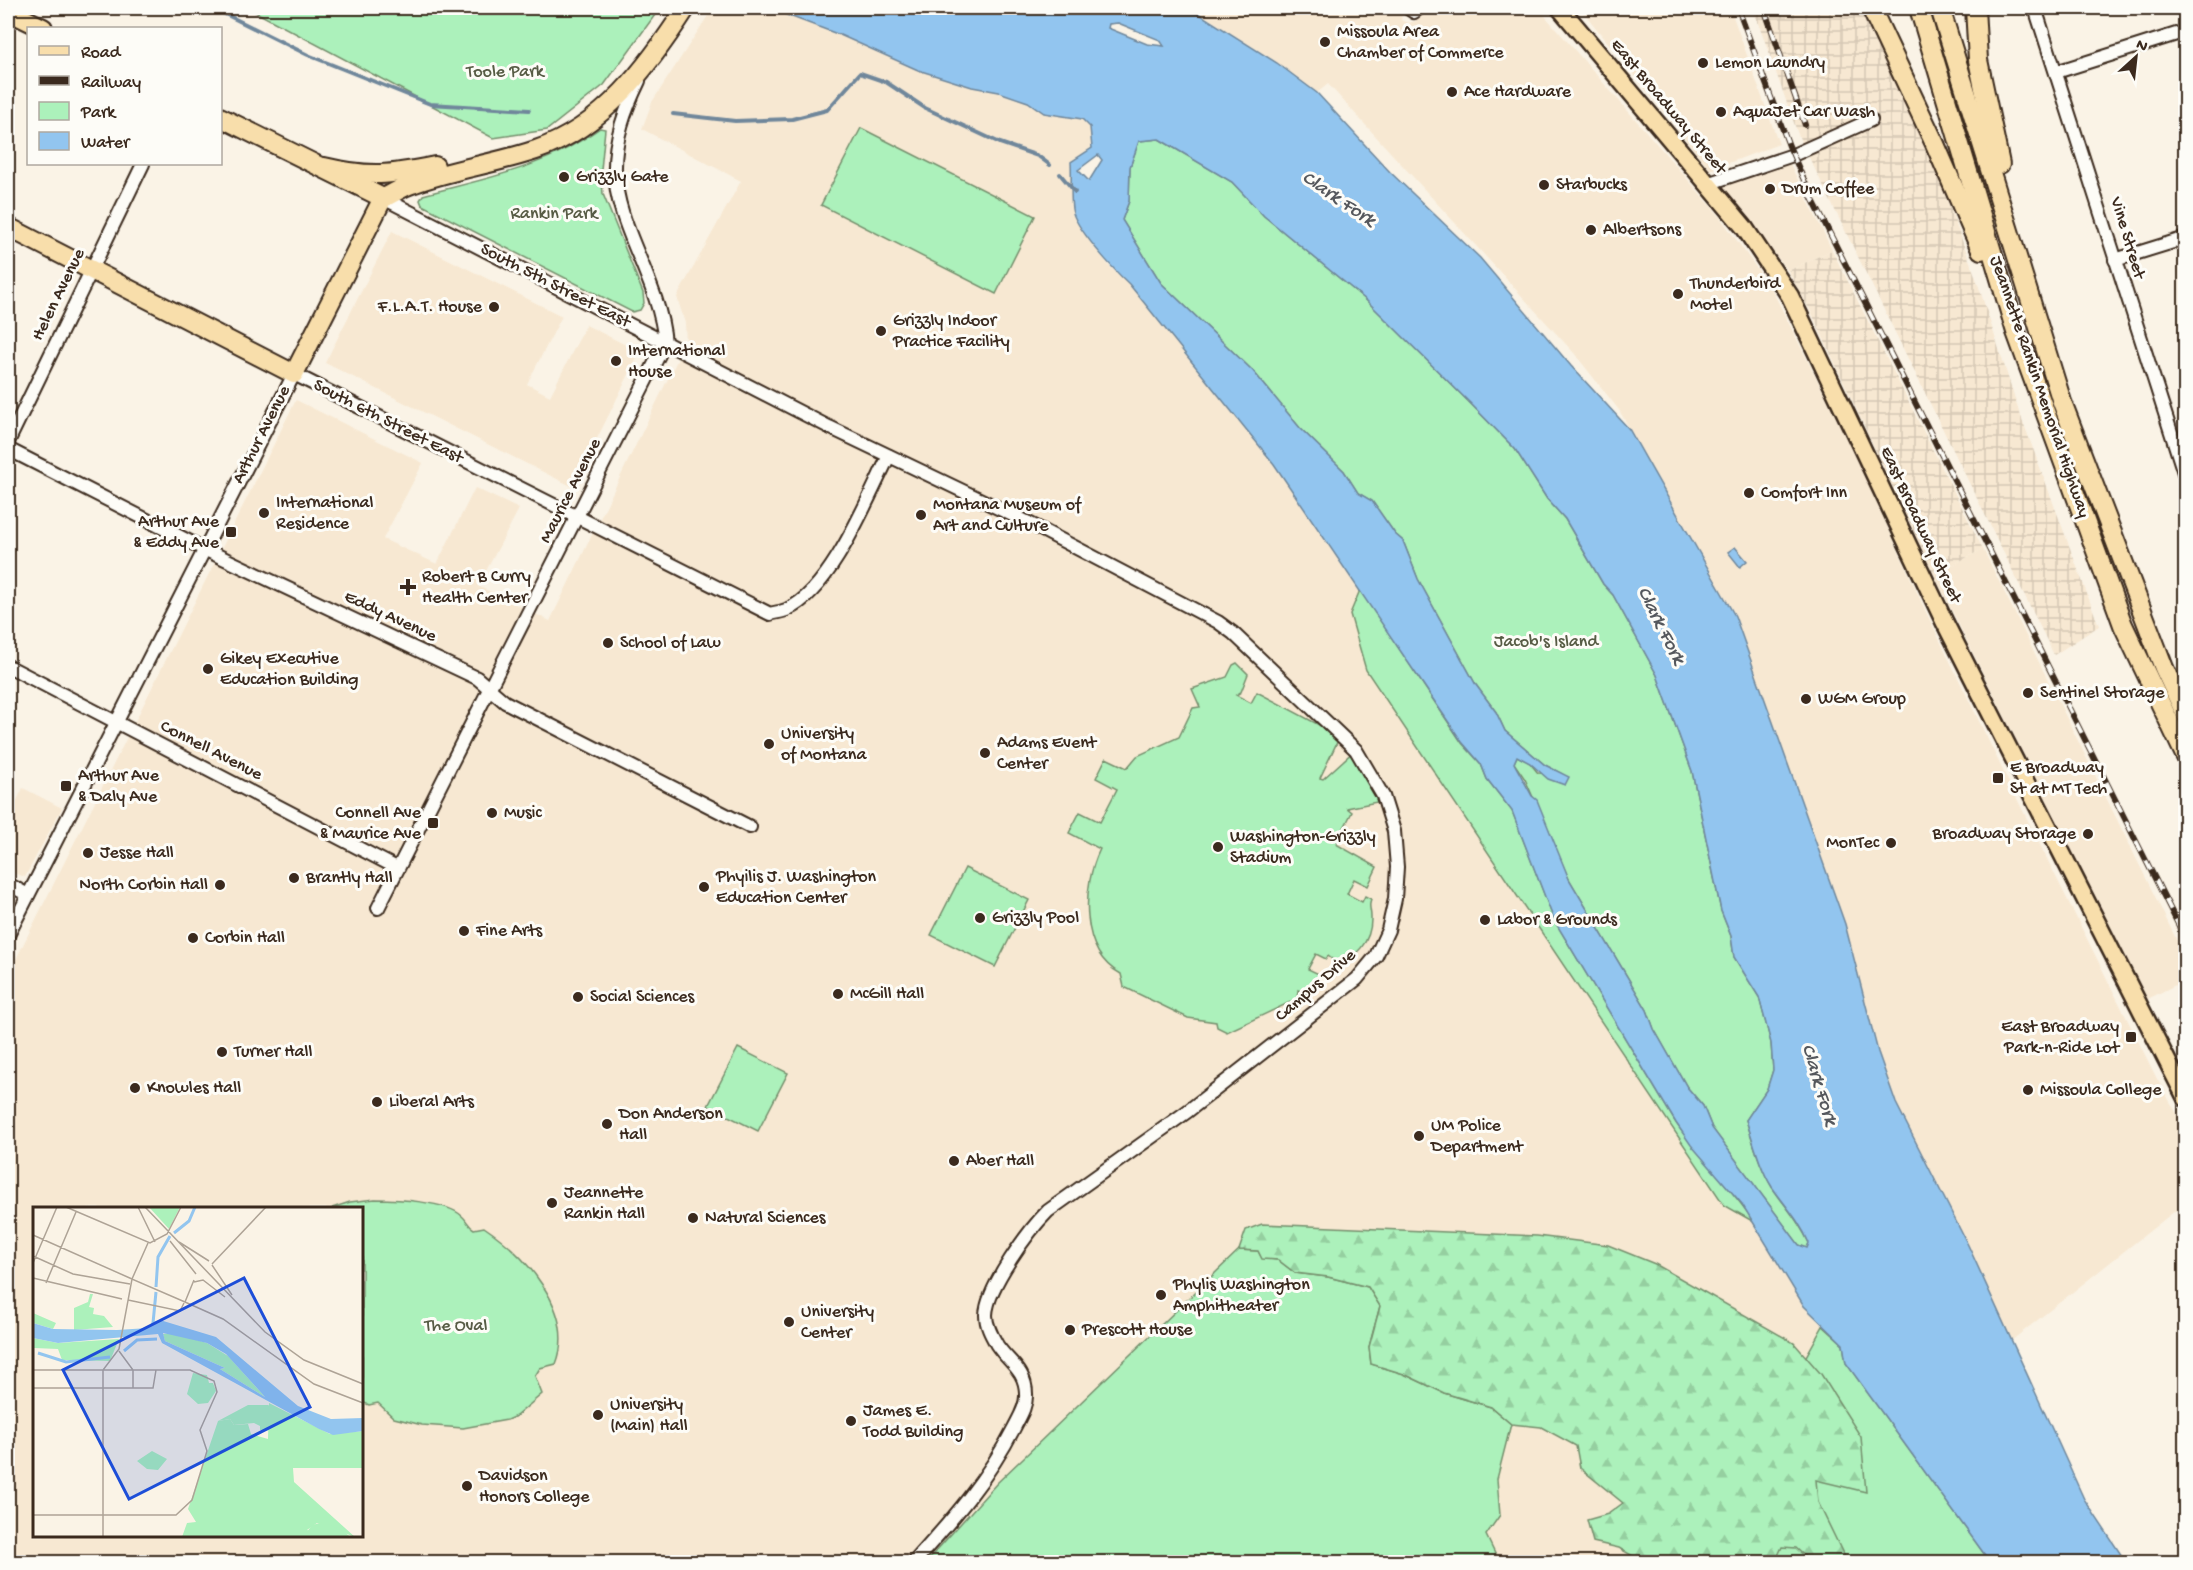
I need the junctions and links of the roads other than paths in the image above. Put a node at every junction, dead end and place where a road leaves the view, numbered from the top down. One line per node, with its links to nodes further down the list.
1 (686, 8): 11 (highway)
2 (1560, 8): 18 (main road, East Broadway Street)
3 (1871, 8): 25 (highway)
4 (1919, 8): 25 (highway, Jeannette Rankin Memorial Highway)
5 (1940, 8): 23 (highway, Jeannette Rankin Memorial Highway)
6 (1975, 8): 23 (highway)
7 (2035, 8): 12 (street, Vine Street)
8 (8, 10): 9 (highway)
9 (42, 27)
10 (2186, 31): 12 (street)
11 (643, 71): 15 (highway); 26 (street)
12 (2056, 72): 22 (street, Vine Street)
13 (222, 118): 17 (highway, South 5th Street East)
14 (1871, 120): 18 (street)
15 (538, 149): 17 (highway); 19 (highway)
16 (142, 165): 24 (street, Helen Avenue)
17 (324, 167): 19 (highway, South 5th Street East)
18 (1707, 184): 46 (main road, East Broadway Street)
19 (383, 198): 26 (street, South 5th Street East); 27 (highway, Arthur Avenue)
20 (8, 227): 24 (highway, South 6th Street East)
21 (2186, 238): 22 (street)
22 (2115, 260): 30 (street, Vine Street)
23 (2022, 269): 37 (highway, Jeannette Rankin Memorial Highway)
24 (91, 270): 27 (highway, South 6th Street East); 28 (street, Helen Avenue)
25 (2016, 332): 39 (highway, Jeannette Rankin Memorial Highway)
26 (665, 343): 31 (street, South 5th Street East); 33 (street, Maurice Avenue)
27 (294, 374): 33 (street, South 6th Street East); 34 (street, Arthur Avenue)
28 (8, 442)
29 (8, 449): 34 (street, Eddy Avenue)
30 (2181, 450): 32 (street, Vine Street)
31 (889, 456): 33 (street, South 6th Street East); 47 (street, Campus Drive)
32 (2186, 479)
33 (578, 518): 36 (street, Maurice Avenue)
34 (204, 549): 36 (street, Eddy Avenue); 38 (street, Arthur Avenue)
35 (8, 666): 38 (street, Connell Avenue)
36 (491, 689): 40 (street, Eddy Avenue); 41 (street, Maurice Avenue)
37 (2186, 715)
38 (116, 722): 41 (street, Connell Avenue); 43 (street, Arthur Avenue)
39 (2186, 757)
40 (750, 827)
41 (397, 868): 44 (street, Maurice Avenue)
42 (8, 884): 43 (street)
43 (28, 895): 45 (street, Arthur Avenue)
44 (378, 908)
45 (8, 935)
46 (2186, 1098)
47 (914, 1563)

